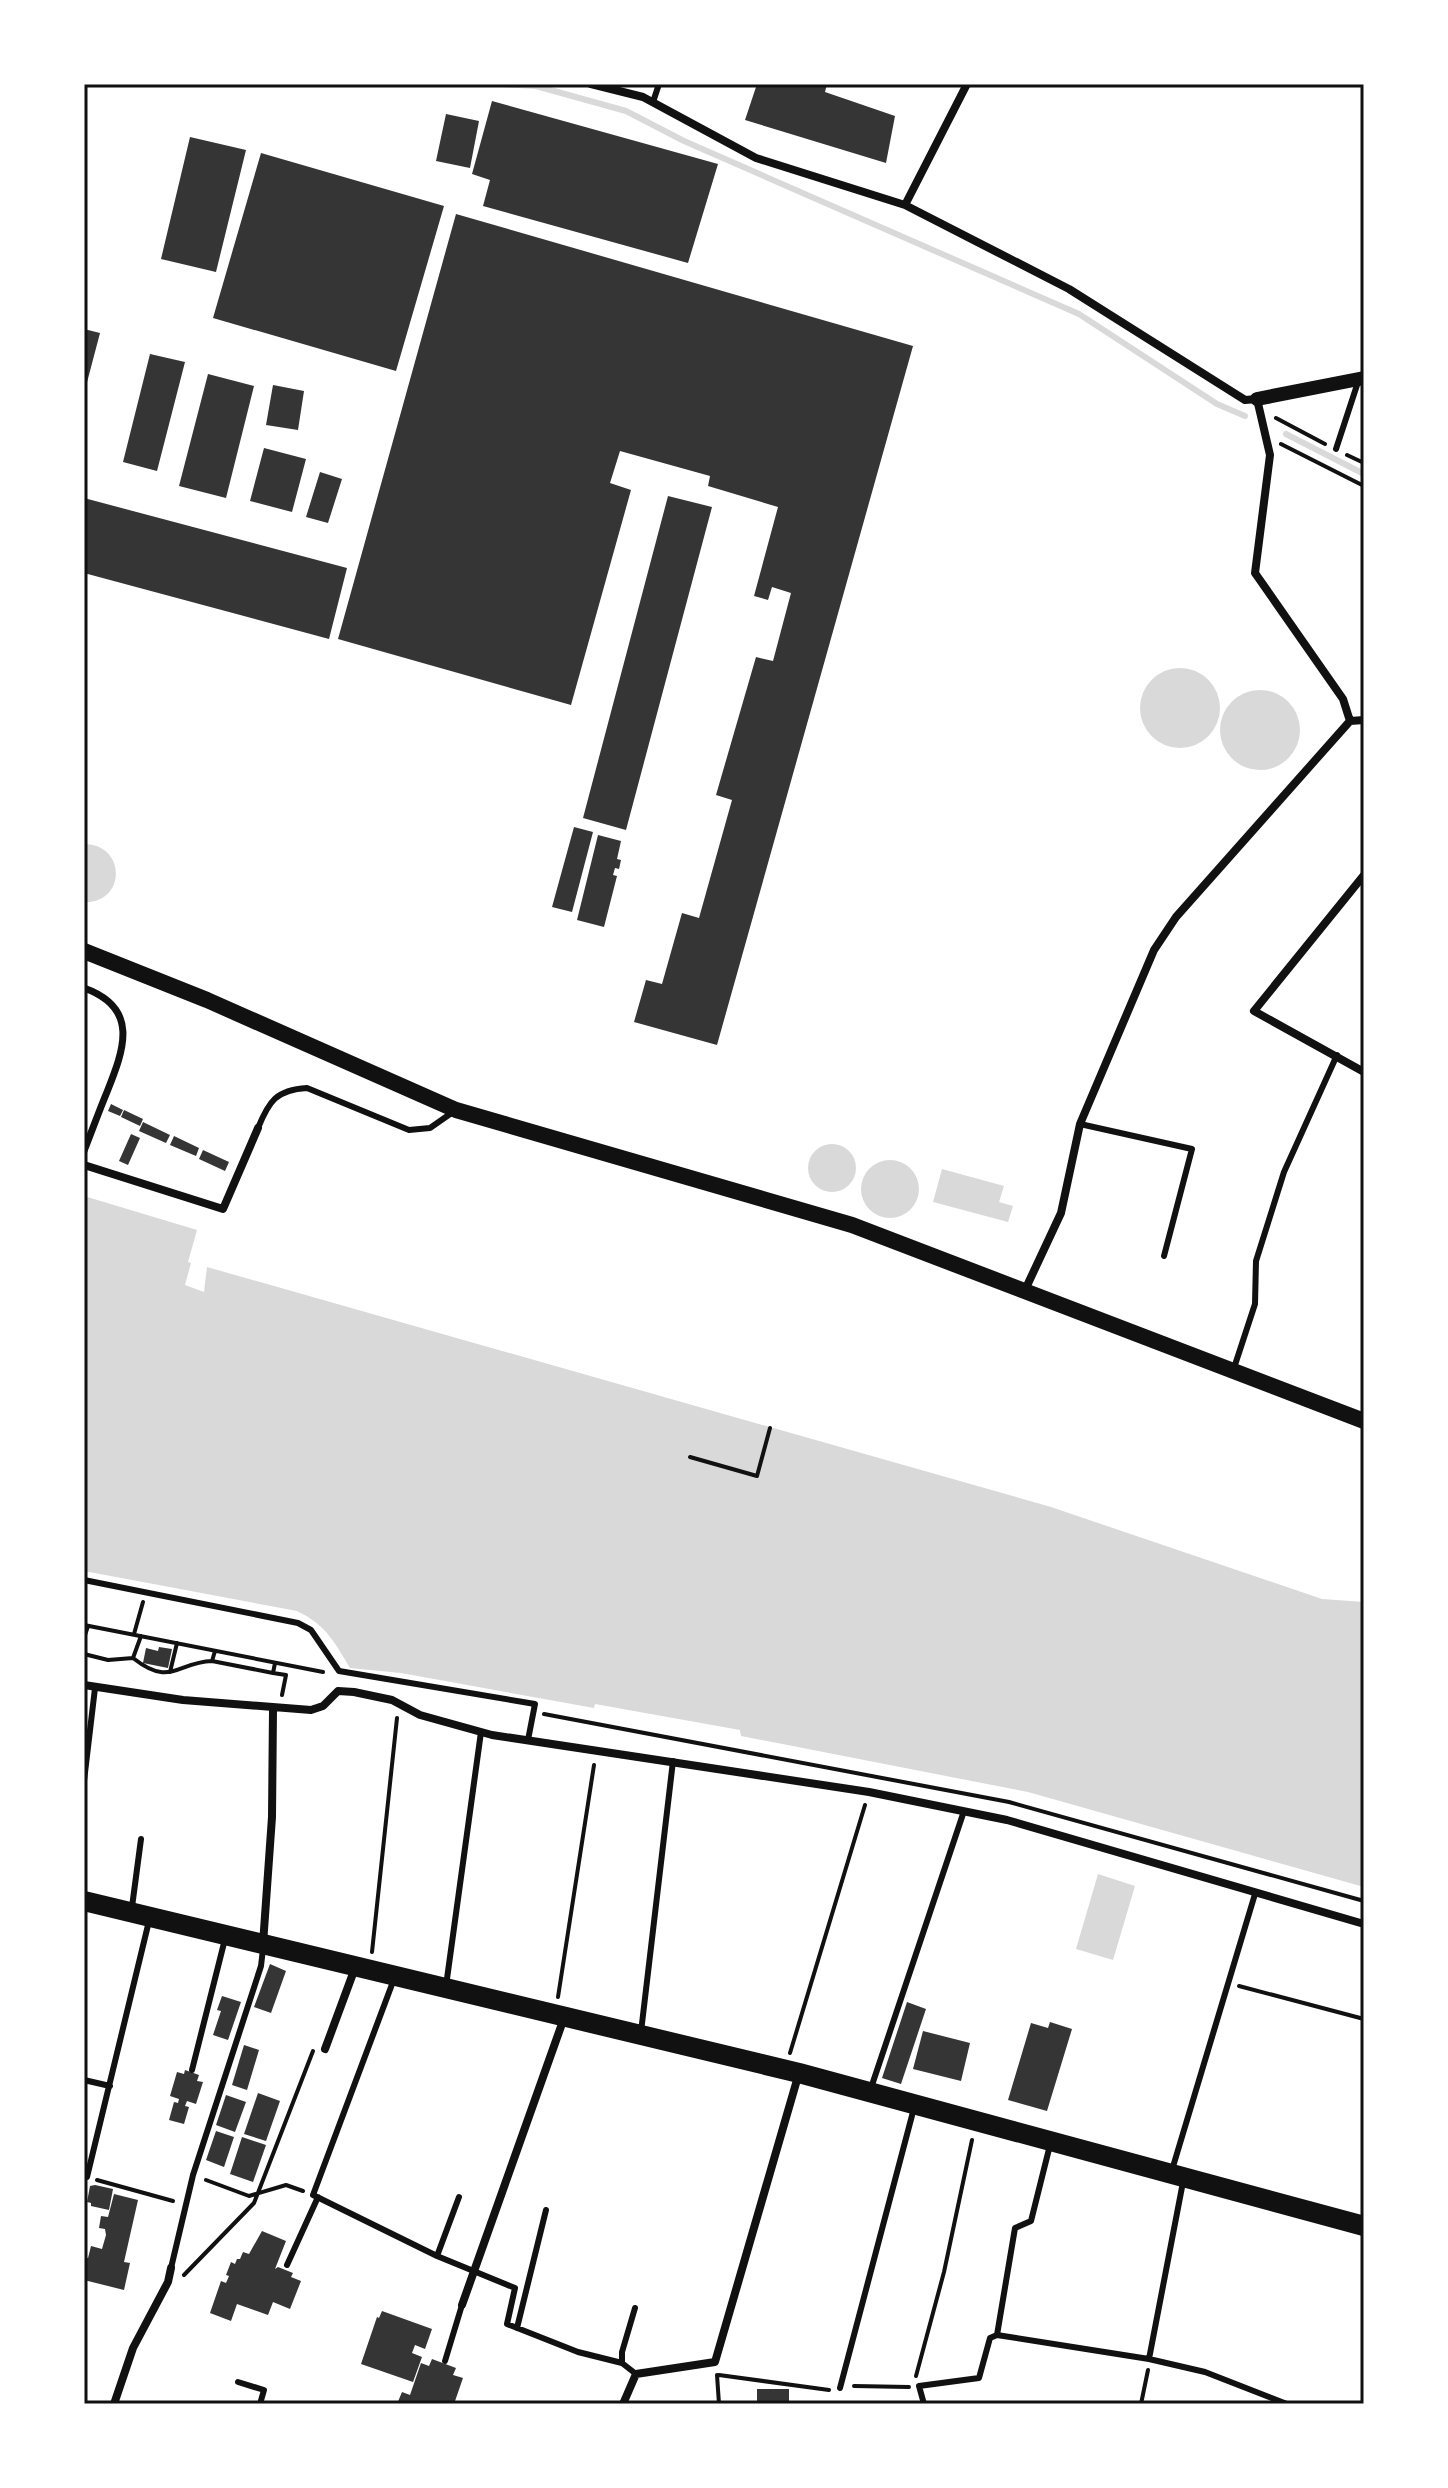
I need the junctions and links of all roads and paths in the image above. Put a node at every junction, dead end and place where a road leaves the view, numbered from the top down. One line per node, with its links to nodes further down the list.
1 (591, 84): 4 (street)
2 (659, 84): 4 (lane)
3 (967, 84): 5 (street)
4 (653, 102): 5 (street)
5 (905, 205): 7 (street)
6 (1361, 379): 7 (street); 9 (lane)
7 (1258, 404): 8 (path); 13 (street)
8 (1277, 419): 9 (path); 11 (path)
9 (1336, 449): 10 (path)
10 (1364, 463)
11 (1364, 486)
12 (1364, 720): 13 (street)
13 (1350, 721): 20 (street)
14 (1364, 875): 17 (street)
15 (84, 951): 19 (main road)
16 (84, 988): 22 (street)
17 (1337, 1055): 18 (street); 26 (lane)
18 (1364, 1072)
19 (456, 1110): 21 (lane); 25 (main road)
20 (1080, 1124): 24 (lane); 25 (street)
21 (258, 1128): 23 (street)
22 (84, 1151)
23 (84, 1165)
24 (1164, 1256)
25 (1025, 1291): 26 (main road)
26 (1233, 1371): 27 (main road)
27 (1364, 1421)
28 (770, 1428): 29 (path)
29 (690, 1457)
30 (84, 1580): 31 (lane)
31 (145, 1592): 33 (path); 48 (lane)
32 (86, 1625): 33 (path); 35 (path)
33 (134, 1634): 34 (path)
34 (141, 1636): 36 (path); 39 (path)
35 (84, 1638)
36 (177, 1643): 37 (path); 41 (path)
37 (215, 1651): 40 (path); 42 (path)
38 (84, 1654): 39 (path)
39 (133, 1658): 41 (path)
40 (212, 1661): 41 (path); 42 (path)
41 (170, 1672)
42 (273, 1673): 46 (path)
43 (84, 1685): 44 (street)
44 (95, 1688): 46 (street); 51 (lane)
45 (401, 1705): 46 (street); 47 (street); 61 (path)
46 (276, 1709): 60 (street)
47 (481, 1732): 48 (street); 64 (lane)
48 (528, 1740): 49 (street)
49 (596, 1751): 50 (street); 65 (path)
50 (673, 1761): 52 (street); 67 (lane)
51 (84, 1781)
52 (869, 1792): 53 (street); 71 (path)
53 (964, 1811): 55 (street); 74 (lane)
54 (141, 1839): 57 (lane)
55 (1255, 1894): 58 (street); 63 (lane)
56 (84, 1901): 57 (main road)
57 (141, 1915): 59 (main road); 73 (lane)
58 (1364, 1924)
59 (226, 1936): 60 (main road); 70 (lane)
60 (263, 1945): 61 (main road); 78 (lane)
61 (362, 1969): 62 (main road); 68 (street)
62 (395, 1976): 64 (main road); 82 (lane)
63 (1230, 1983): 66 (path); 79 (lane)
64 (445, 1988): 65 (main road)
65 (560, 2016): 67 (main road); 90 (street)
66 (1364, 2019)
67 (641, 2035): 71 (main road)
68 (325, 2049)
69 (313, 2050): 81 (path)
70 (192, 2070)
71 (792, 2071): 74 (main road); 98 (street)
72 (84, 2080): 73 (lane)
73 (110, 2086): 80 (lane)
74 (869, 2092): 75 (main road)
75 (915, 2105): 76 (main road); 104 (lane)
76 (976, 2122): 77 (main road); 103 (path)
77 (1051, 2140): 79 (main road); 95 (lane)
78 (193, 2175): 81 (path); 84 (lane)
79 (1177, 2175): 86 (main road); 96 (lane)
80 (85, 2177): 84 (path)
81 (257, 2193): 82 (path); 91 (path)
82 (315, 2196): 87 (lane); 88 (lane)
83 (459, 2197): 87 (lane)
84 (185, 2204): 89 (lane)
85 (546, 2210): 94 (lane)
86 (1364, 2226)
87 (437, 2256): 90 (lane)
88 (287, 2265)
89 (171, 2268): 105 (street)
90 (474, 2272): 92 (street); 94 (lane)
91 (185, 2275)
92 (462, 2305): 97 (lane)
93 (635, 2308): 99 (lane)
94 (517, 2328): 99 (lane)
95 (997, 2335): 96 (lane); 103 (lane)
96 (1149, 2359): 110 (path); 111 (lane)
97 (445, 2361)
98 (715, 2362): 100 (street); 101 (path)
99 (622, 2363): 100 (lane)
100 (636, 2374): 107 (street)
101 (717, 2375): 104 (path); 108 (path)
102 (238, 2382): 106 (lane)
103 (916, 2387): 104 (path); 109 (lane)
104 (840, 2388)
105 (114, 2404)
106 (260, 2404)
107 (623, 2404)
108 (719, 2404)
109 (924, 2404)
110 (1141, 2404)
111 (1287, 2404)

